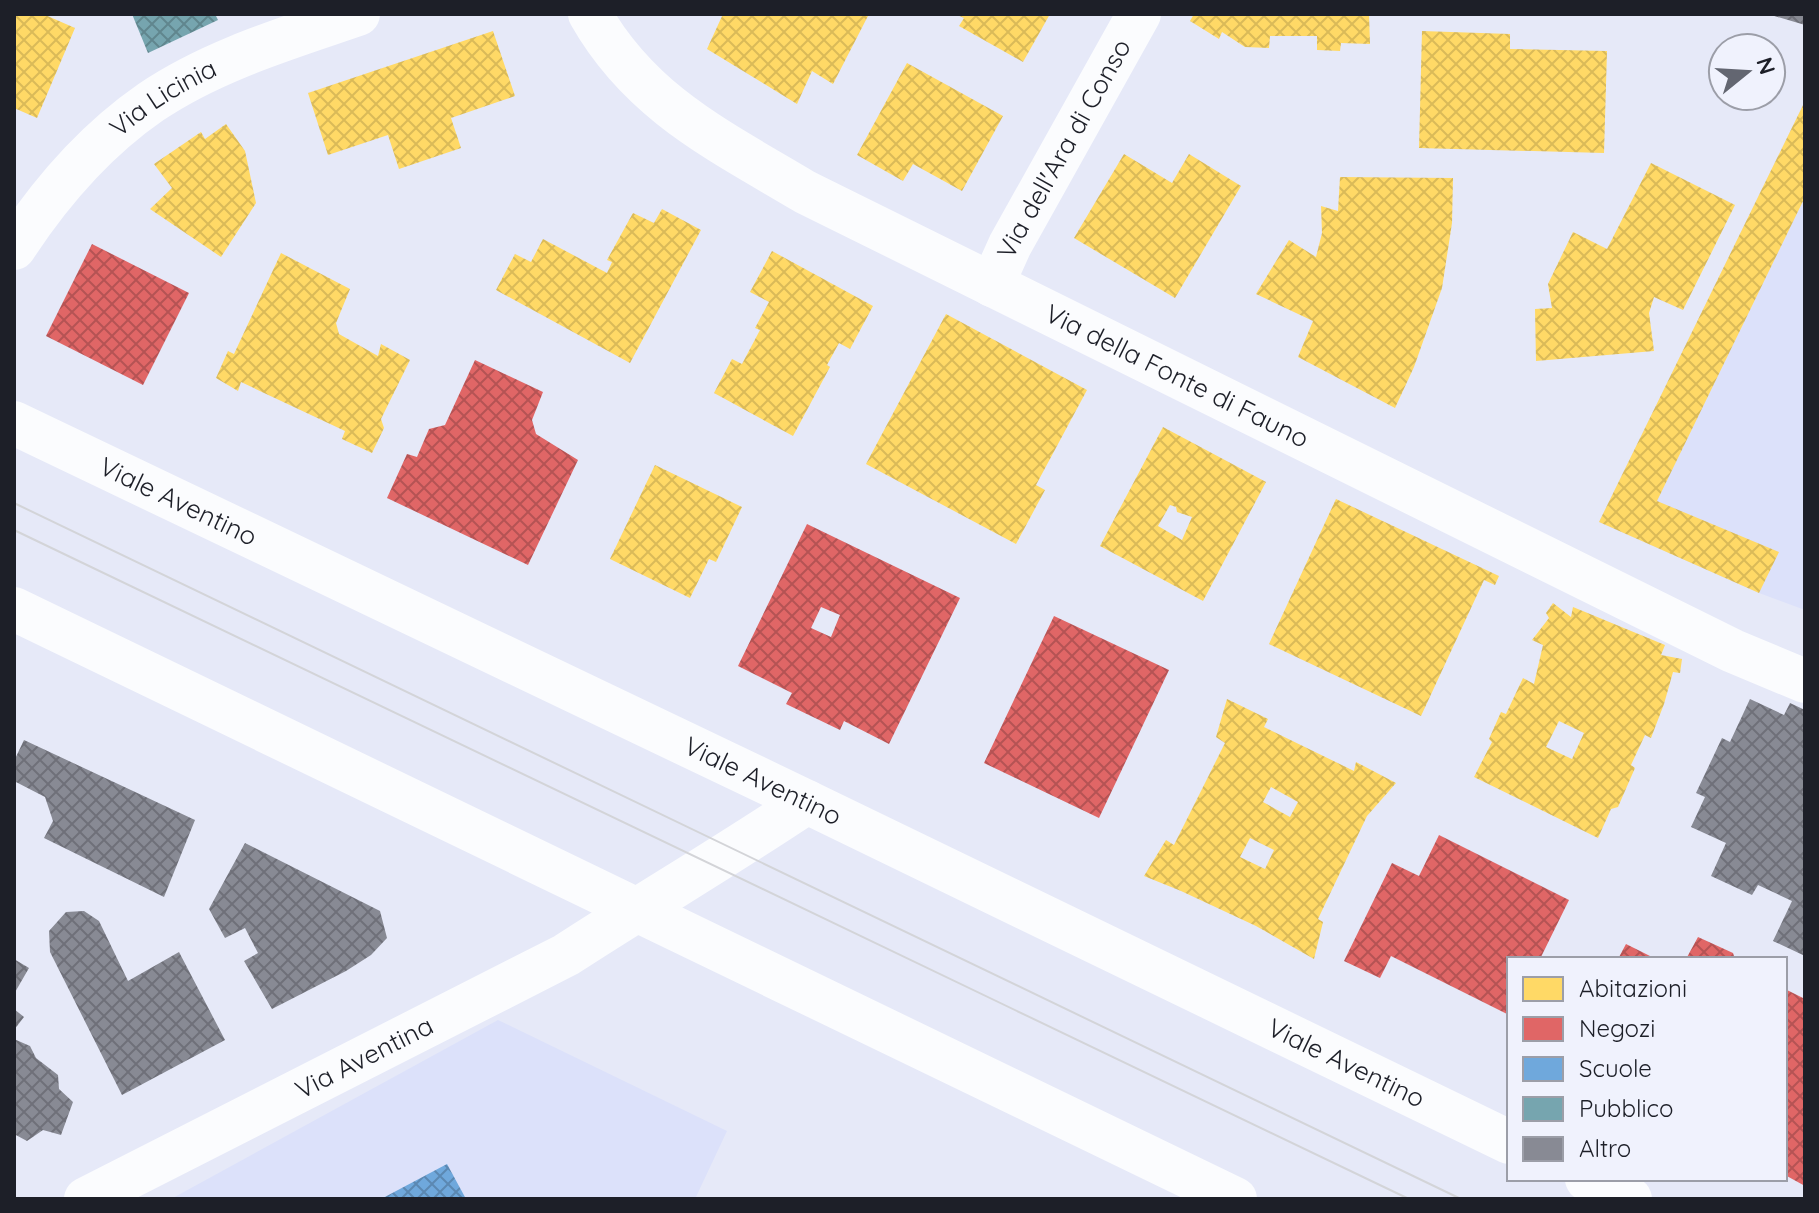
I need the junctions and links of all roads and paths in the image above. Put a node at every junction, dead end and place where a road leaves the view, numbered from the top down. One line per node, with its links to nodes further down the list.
1 (358, 14): 4 (main road, Via Licinia)
2 (590, 14): 5 (main road, Via della Fonte di Fauno)
3 (1139, 14): 5 (main road, Via dell'Ara di Conso)
4 (14, 248)
5 (992, 285): 8 (main road, Via della Fonte di Fauno)
6 (14, 423): 9 (main road, Viale Aventino)
7 (14, 609): 10 (main road)
8 (1805, 681)
9 (807, 802): 10 (main road, Via Aventina); 11 (main road, Viale Aventino)
10 (637, 909): 13 (main road, Via Aventina); 14 (main road)
11 (1507, 1141)
12 (1591, 1181): 15 (main road)
13 (86, 1199)
14 (1235, 1199)
15 (1630, 1199)

